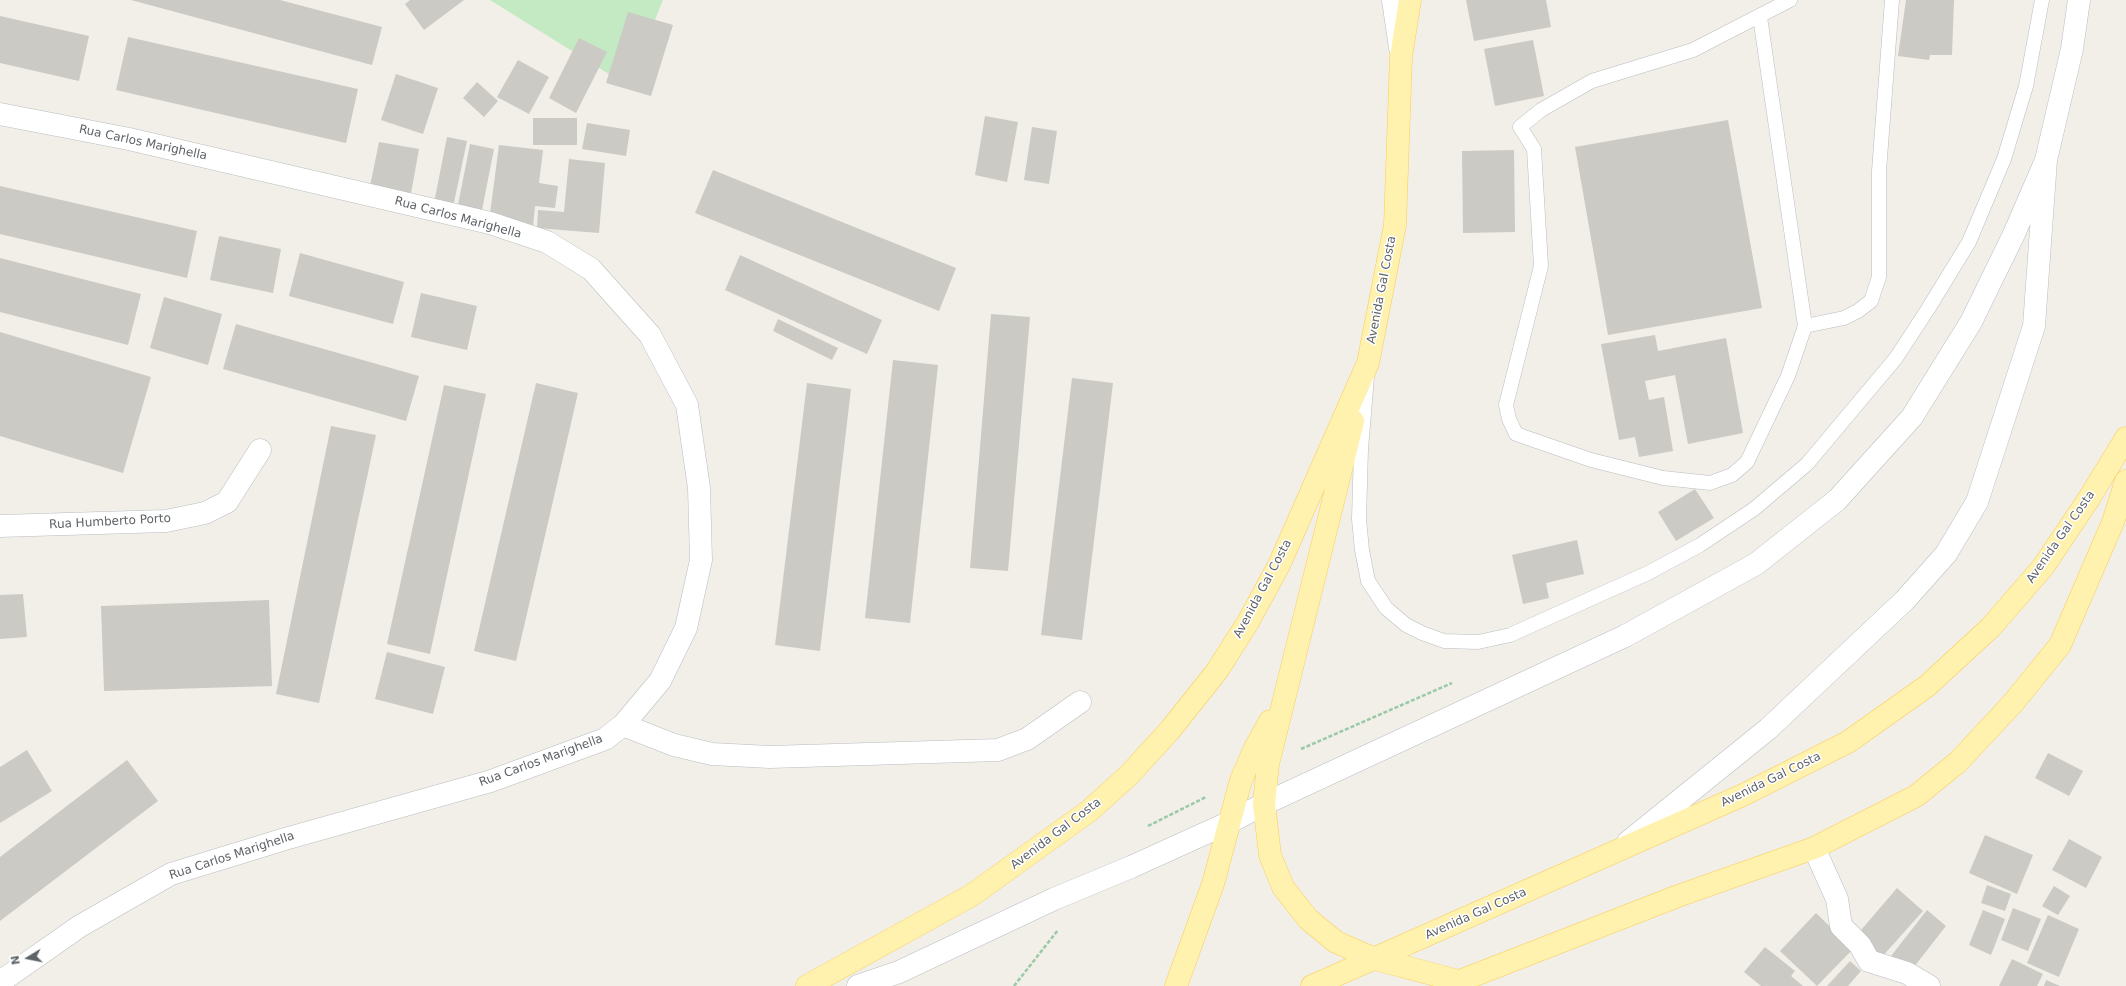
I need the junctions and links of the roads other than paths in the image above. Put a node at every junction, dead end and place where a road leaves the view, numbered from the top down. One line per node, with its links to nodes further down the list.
1 (1393, 0): 8 (street)
2 (1410, 0): 8 (main road, Avenida Gal Costa)
3 (1790, 0): 7 (lane)
4 (1892, 0): 11 (lane)
5 (2042, 0): 12 (lane)
6 (2079, 0): 10 (street)
7 (1760, 17): 11 (lane); 11 (lane)
8 (1402, 58): 12 (main road, Avenida Gal Costa)
9 (0, 114): 19 (street, Rua Carlos Marighella)
10 (2046, 160): 20 (street); 23 (street)
11 (1805, 326)
12 (1368, 363): 17 (main road); 27 (main road, Avenida Gal Costa)
13 (2126, 438): 23 (main road, Avenida Gal Costa)
14 (260, 450): 16 (street, Rua Humberto Porto)
15 (2126, 481): 22 (main road)
16 (0, 526)
17 (1285, 696): 20 (main road); 21 (main road)
18 (1080, 702): 19 (street)
19 (623, 725): 25 (street, Rua Carlos Marighella)
20 (1264, 804): 21 (street); 24 (main road)
21 (1228, 823): 28 (street); 29 (main road)
22 (1814, 848): 26 (main road); 31 (street)
23 (1620, 849): 24 (main road, Avenida Gal Costa)
24 (1375, 959): 26 (main road); 30 (main road, Avenida Gal Costa)
25 (0, 982)
26 (1452, 983)
27 (808, 986)
28 (858, 986)
29 (1176, 986)
30 (1312, 986)
31 (1930, 986)

